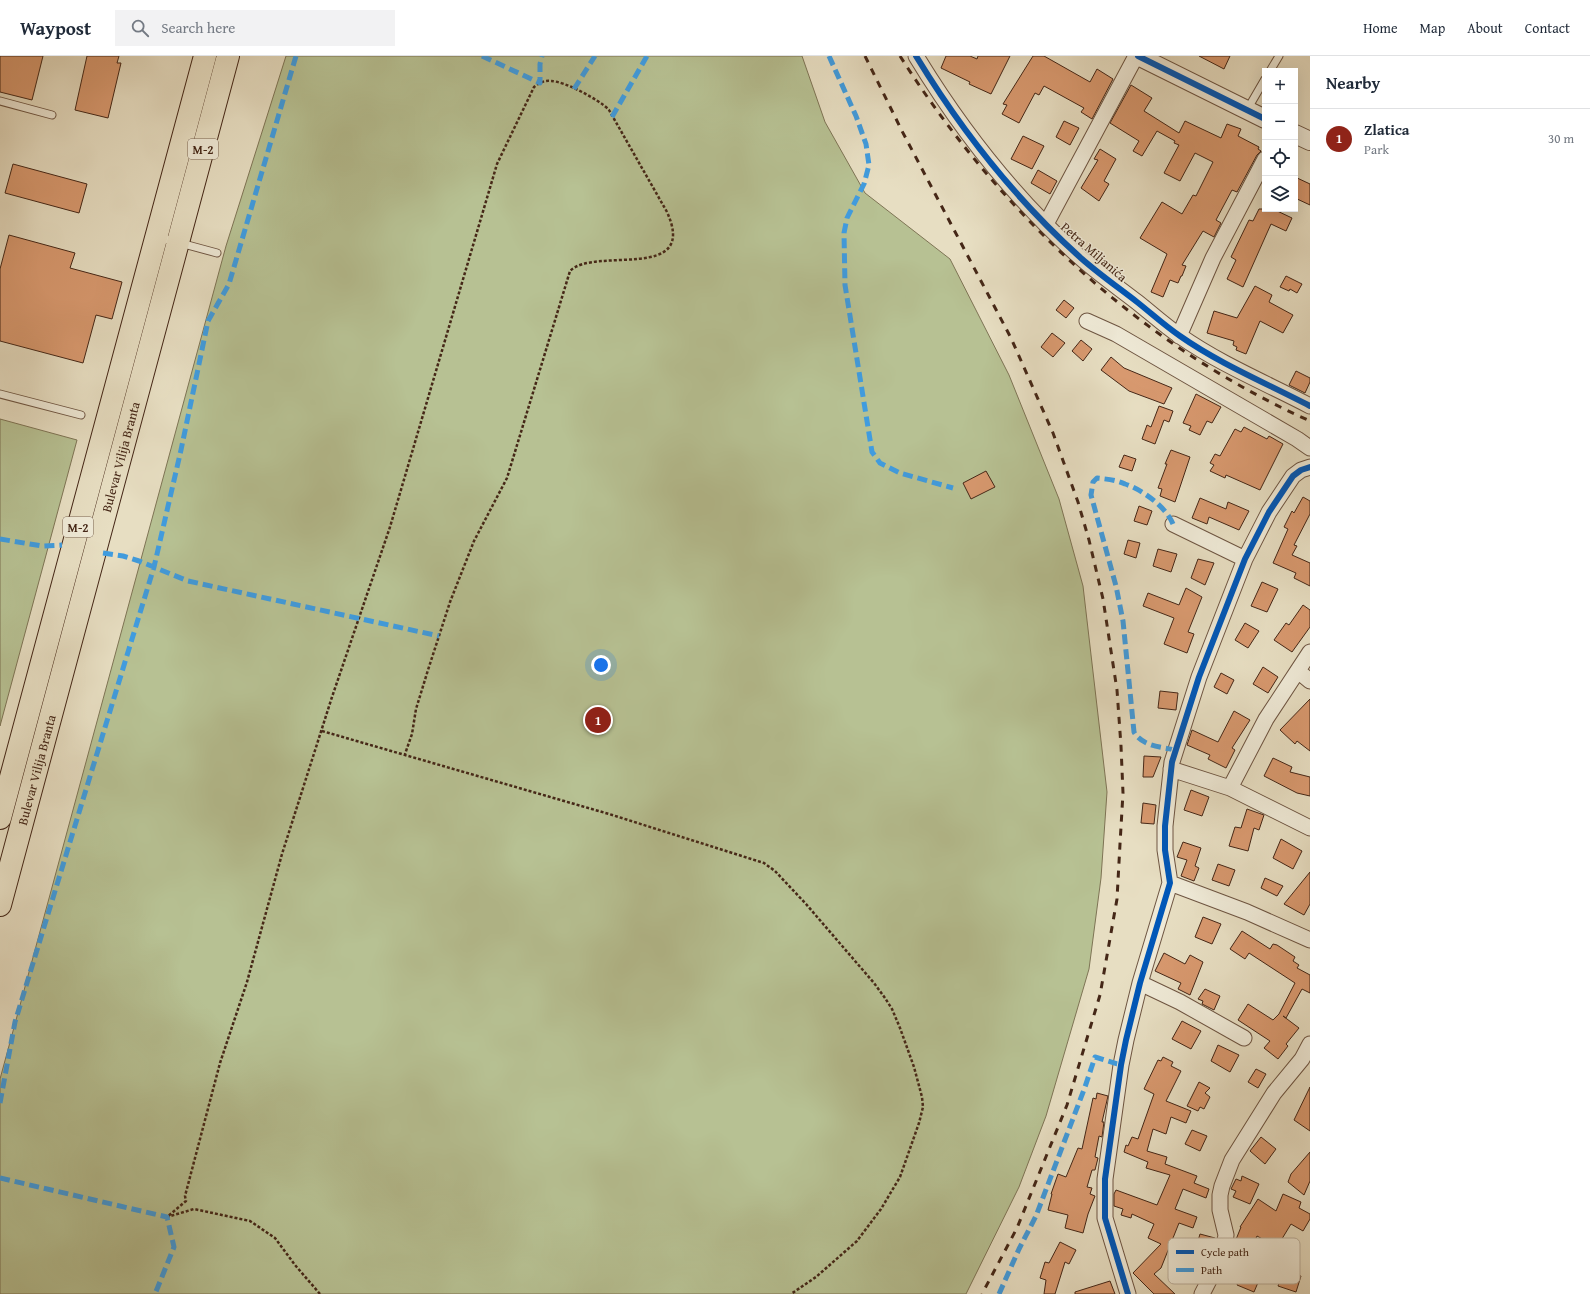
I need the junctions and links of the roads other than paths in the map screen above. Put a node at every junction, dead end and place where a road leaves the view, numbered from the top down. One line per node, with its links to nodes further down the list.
1 (205, 56): 16 (main road, Bulevar Vilija Branta / M-2)
2 (228, 56): 17 (main road, Bulevar Vilija Branta / M-2)
3 (916, 56): 15 (street, Petra Miljanića)
4 (1137, 56): 9 (street); 15 (street, Petra Miljanića)
5 (1279, 56): 6 (lane)
6 (1272, 68)
7 (1262, 84): 9 (lane)
8 (0, 101): 10 (lane)
9 (1246, 110): 11 (street)
10 (52, 115)
11 (1262, 118)
12 (1298, 135): 13 (street)
13 (1310, 141)
14 (1262, 165): 20 (street)
15 (1046, 224): 20 (street, Petra Miljanića)
16 (156, 236): 17 (lane); 33 (main road, Bulevar Vilija Branta / M-2)
17 (178, 242): 18 (lane); 36 (main road, Bulevar Vilija Branta / M-2)
18 (217, 253)
19 (1087, 321): 24 (street)
20 (1179, 336): 22 (street, Petra Miljanića)
21 (0, 394): 23 (lane)
22 (1310, 406)
23 (81, 415)
24 (1310, 449): 26 (street)
25 (1310, 467): 26 (street)
26 (1293, 476): 28 (street)
27 (1173, 524): 28 (street)
28 (1245, 559): 31 (street)
29 (1310, 652): 30 (street)
30 (1304, 676): 32 (street)
31 (1171, 769): 32 (street); 35 (street)
32 (1230, 788): 34 (street)
33 (0, 818)
34 (1310, 828)
35 (1170, 883): 37 (street); 38 (street)
36 (0, 904)
37 (1310, 940)
38 (1140, 983): 39 (street); 43 (street)
39 (1244, 1038)
40 (1310, 1044): 41 (street)
41 (1226, 1238)
42 (1207, 1284): 44 (street)
43 (1128, 1294)
44 (1202, 1294)

